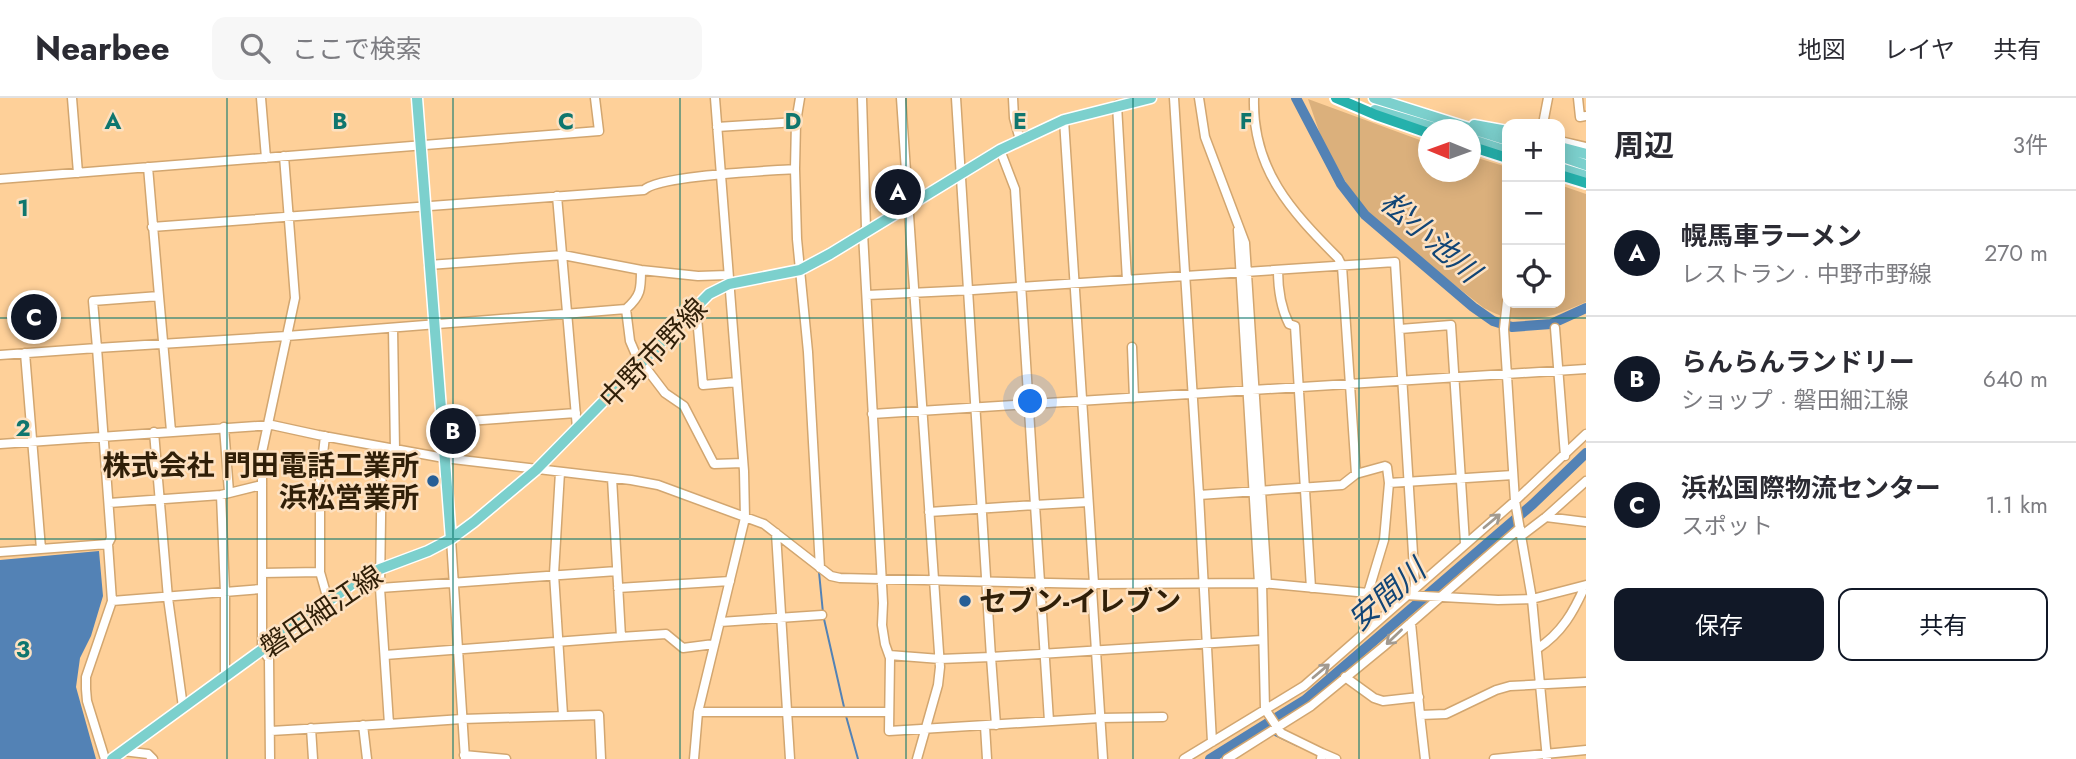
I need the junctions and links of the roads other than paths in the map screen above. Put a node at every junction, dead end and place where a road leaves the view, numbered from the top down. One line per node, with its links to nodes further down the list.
1 (72, 98): 48 (street)
2 (261, 98): 42 (street)
3 (417, 98): 33 (main road)
4 (595, 98): 33 (street)
5 (715, 98): 26 (street)
6 (800, 98): 24 (street)
7 (862, 98): 60 (street)
8 (901, 98): 57 (street)
9 (957, 98): 49 (street)
10 (1013, 98): 30 (street)
11 (1151, 98): 19 (main road, 中野市野線)
12 (1174, 98): 68 (street)
13 (1199, 98): 67 (street)
14 (1254, 98): 63 (street)
15 (1336, 98): 25 (main road); 27 (highway)
16 (1374, 98): 21 (main road)
17 (1548, 98): 22 (street)
18 (1577, 98): 20 (street)
19 (1117, 105): 23 (main road, 中野市野線); 70 (street)
20 (1586, 116)
21 (1432, 117): 28 (main road); 29 (main road)
22 (1544, 119)
23 (1064, 120): 30 (main road, 中野市野線); 71 (street)
24 (796, 122): 26 (street); 46 (street)
25 (1418, 123)
26 (717, 127): 50 (street)
27 (1418, 129)
28 (1502, 130)
29 (1502, 138)
30 (1020, 140): 38 (main road, 中野市野線)
31 (1481, 142): 37 (main road)
32 (1565, 142): 34 (street)
33 (420, 146): 40 (street); 56 (main road)
34 (1586, 147)
35 (1565, 148): 39 (main road)
36 (1481, 149): 41 (highway)
37 (1502, 149)
38 (1000, 150): 49 (main road, 中野市野線); 72 (street)
39 (1586, 154)
40 (284, 156): 42 (street); 58 (street)
41 (1502, 156)
42 (266, 158): 45 (street)
43 (1565, 158): 44 (main road)
44 (1586, 165)
45 (148, 167): 48 (street); 59 (street)
46 (794, 169): 50 (street); 65 (street)
47 (1565, 170): 51 (main road)
48 (78, 173): 53 (street)
49 (961, 173): 57 (main road, 中野市野線); 73 (street)
50 (720, 176): 55 (street); 69 (street)
51 (1586, 176)
52 (1565, 177): 54 (highway)
53 (0, 179)
54 (1586, 183)
55 (557, 196): 56 (street); 61 (street)
56 (424, 205): 58 (street); 62 (main road)
57 (908, 205): 60 (main road, 中野市野線); 74 (street)
58 (289, 217): 59 (street); 85 (street)
59 (152, 227): 76 (street)
60 (863, 233): 65 (main road, 中野市野線); 75 (street)
61 (563, 255): 62 (street); 64 (street); 80 (street)
62 (429, 265): 81 (main road)
63 (1342, 266): 66 (street); 84 (street); 98 (street)
64 (641, 270): 69 (street); 79 (street)
65 (800, 270): 69 (main road, 中野市野線); 156 (street)
66 (1278, 270): 67 (street); 99 (street)
67 (1244, 272): 68 (street); 100 (street)
68 (1185, 275): 70 (street); 101 (street)
69 (728, 279): 77 (main road, 中野市野線); 97 (street)
70 (1127, 280): 71 (street)
71 (1074, 283): 72 (street); 103 (street)
72 (1021, 287): 73 (street); 104 (street)
73 (967, 290): 74 (street); 105 (street)
74 (914, 293): 75 (street); 106 (street)
75 (867, 295): 108 (street)
76 (159, 296): 86 (street); 88 (street)
77 (696, 306): 91 (main road, 中野市野線); 97 (street)
78 (1506, 308): 94 (street)
79 (626, 309): 80 (street); 91 (street)
80 (569, 313): 81 (street); 107 (street)
81 (433, 325): 82 (street); 109 (main road)
82 (393, 328): 85 (street); 121 (street)
83 (1555, 328): 93 (street)
84 (1400, 329): 95 (street); 96 (street)
85 (287, 336): 86 (street); 110 (street)
86 (164, 345): 88 (street); 113 (street)
87 (1132, 347): 102 (street)
88 (97, 348): 89 (street); 116 (street)
89 (25, 353): 90 (street); 118 (street)
90 (0, 355)
91 (642, 363): 112 (main road, 中野市野線); 124 (street)
92 (1586, 369): 93 (street)
93 (1558, 370): 94 (street); 122 (street)
94 (1507, 374): 95 (street); 128 (street)
95 (1455, 378): 96 (street); 130 (street)
96 (1402, 380): 98 (street); 132 (street)
97 (737, 382): 124 (street)
98 (1350, 384): 99 (street); 127 (street)
99 (1299, 387): 100 (street); 135 (street)
100 (1251, 391): 101 (street); 136 (street)
101 (1192, 394): 102 (street); 138 (street)
102 (1134, 398): 103 (street)
103 (1082, 401): 104 (street); 141 (street)
104 (1029, 405): 105 (street); 143 (street)
105 (975, 407): 106 (street); 144 (street)
106 (922, 410): 108 (street); 145 (street)
107 (576, 413): 109 (street); 112 (street)
108 (872, 414): 162 (street)
109 (441, 423): 123 (main road)
110 (267, 424): 111 (street); 117 (street); 134 (street)
111 (224, 427): 113 (street); 137 (street)
112 (577, 428): 125 (main road, 中野市野線)
113 (171, 431): 114 (street)
114 (154, 432): 116 (street); 139 (street)
115 (1586, 434): 122 (street)
116 (103, 436): 118 (street); 142 (street)
117 (325, 436): 120 (street); 159 (street)
118 (33, 442): 119 (street); 154 (street)
119 (0, 444)
120 (382, 448): 121 (street); 157 (street)
121 (395, 450): 123 (street)
122 (1564, 456): 140 (street)
123 (443, 458): 125 (street); 151 (main road)
124 (744, 463): 147 (street)
125 (536, 470): 126 (street); 151 (main road, 中野市野線)
126 (560, 472): 129 (street); 161 (street)
127 (1356, 474): 133 (street); 135 (street)
128 (1513, 475): 130 (street); 140 (street)
129 (612, 478): 147 (street); 158 (street)
130 (1461, 478): 132 (street); 152 (street)
131 (1586, 481): 146 (street)
132 (1408, 482): 133 (street); 172 (street)
133 (1389, 483): 178 (street)
134 (262, 485): 137 (street); 160 (street)
135 (1305, 488): 136 (street); 175 (street)
136 (1258, 491): 138 (street); 169 (street)
137 (225, 494): 139 (street); 177 (street)
138 (1199, 495): 170 (street)
139 (159, 500): 142 (street); 181 (street)
140 (1515, 501): 149 (street); 152 (street, one-way to 140)
141 (1088, 502): 143 (street); 168 (street)
142 (109, 503): 153 (street)
143 (1035, 505): 144 (street); 167 (street)
144 (982, 509): 145 (street); 166 (street)
145 (929, 512): 164 (street)
146 (1546, 517): 148 (street); 149 (street)
147 (745, 518): 150 (street); 163 (street)
148 (1586, 523)
149 (1520, 530): 180 (street); 182 (street)
150 (776, 533): 156 (street); 186 (street)
151 (451, 539): 157 (main road, 磐田細江線); 165 (street)
152 (1465, 543): 172 (street)
153 (108, 544): 154 (street); 184 (street)
154 (41, 549): 155 (street)
155 (0, 552)
156 (820, 568): 162 (street)
157 (380, 569): 173 (street); 183 (main road, 磐田細江線)
158 (617, 571): 161 (street); 174 (street)
159 (320, 572): 160 (street); 183 (street)
160 (262, 573): 176 (street)
161 (554, 574): 165 (street); 190 (street)
162 (881, 580): 164 (street); 200 (street)
163 (730, 581): 174 (street); 187 (street)
164 (933, 581): 166 (street); 202 (street)
165 (453, 582): 173 (street); 195 (street)
166 (986, 582): 167 (street); 201 (street)
167 (1040, 583): 168 (street); 198 (street)
168 (1094, 583): 170 (street); 197 (street)
169 (1263, 583): 170 (street); 175 (street); 191 (street)
170 (1205, 584): 192 (street)
171 (1586, 585): 182 (street); 196 (street)
172 (1415, 586): 179 (street)
173 (380, 588): 199 (street)
174 (618, 588): 189 (street)
175 (1311, 588): 178 (street)
176 (261, 589): 177 (street); 194 (street)
177 (225, 592): 181 (street); 203 (street)
178 (1368, 593): 179 (street)
179 (1408, 595): 180 (street); 209 (street, one-way to 179)
180 (1440, 596): 182 (street); 188 (street)
181 (168, 598): 184 (street); 208 (street)
182 (1532, 599): 196 (street)
183 (328, 600): 194 (main road, 磐田細江線)
184 (112, 601): 233 (street)
185 (822, 615): 186 (street)
186 (781, 619): 187 (street); 210 (street)
187 (720, 622): 193 (street)
188 (1411, 623): 204 (street, one-way to 204); 207 (street)
189 (621, 637): 190 (street); 193 (street)
190 (558, 640): 195 (street); 213 (street)
191 (1262, 640): 192 (street); 209 (street)
192 (1208, 643): 197 (street); 227 (street)
193 (714, 644): 211 (street)
194 (262, 649): 203 (main road, 磐田細江線); 226 (street)
195 (458, 649): 199 (street); 217 (street)
196 (1537, 649): 206 (street)
197 (1097, 650): 198 (street); 216 (street)
198 (1045, 653): 201 (street); 218 (street)
199 (385, 654): 219 (street)
200 (888, 655): 202 (street); 212 (street)
201 (991, 657): 202 (street); 221 (street)
202 (940, 659): 225 (street)
203 (225, 676): 208 (main road, 磐田細江線)
204 (1345, 677): 207 (street); 224 (street)
205 (1586, 682): 206 (street)
206 (1540, 684): 214 (street); 231 (street)
207 (1419, 697): 214 (street)
208 (183, 707): 229 (main road, 磐田細江線)
209 (1265, 710): 224 (street); 227 (street)
210 (788, 711): 211 (street); 212 (street); 242 (street)
211 (698, 712): 241 (street)
212 (889, 712): 225 (street)
213 (563, 715): 217 (street); 240 (street)
214 (1420, 715): 249 (street)
215 (1163, 717): 216 (street)
216 (1100, 718): 218 (street); 245 (street)
217 (462, 719): 219 (street); 232 (street)
218 (1049, 721): 221 (street)
219 (389, 724): 220 (street)
220 (363, 725): 223 (street); 238 (street)
221 (996, 725): 222 (street)
222 (985, 726): 225 (street); 244 (street)
223 (311, 728): 226 (street); 237 (street)
224 (1273, 730): 230 (street); 247 (street)
225 (927, 731): 243 (street)
226 (271, 732): 236 (street)
227 (1212, 742): 246 (street)
228 (1586, 750): 231 (street)
229 (123, 751): 234 (main road, 磐田細江線); 235 (street)
230 (1322, 756): 248 (street)
231 (1546, 756): 250 (street)
232 (464, 757): 239 (street)
233 (105, 759)
234 (112, 759)
235 (153, 759)
236 (270, 759)
237 (313, 759)
238 (366, 759)
239 (506, 759)
240 (601, 759)
241 (694, 759)
242 (790, 759)
243 (917, 759)
244 (987, 759)
245 (1102, 759)
246 (1184, 759)
247 (1227, 759)
248 (1336, 759)
249 (1425, 759)
250 (1493, 759)

